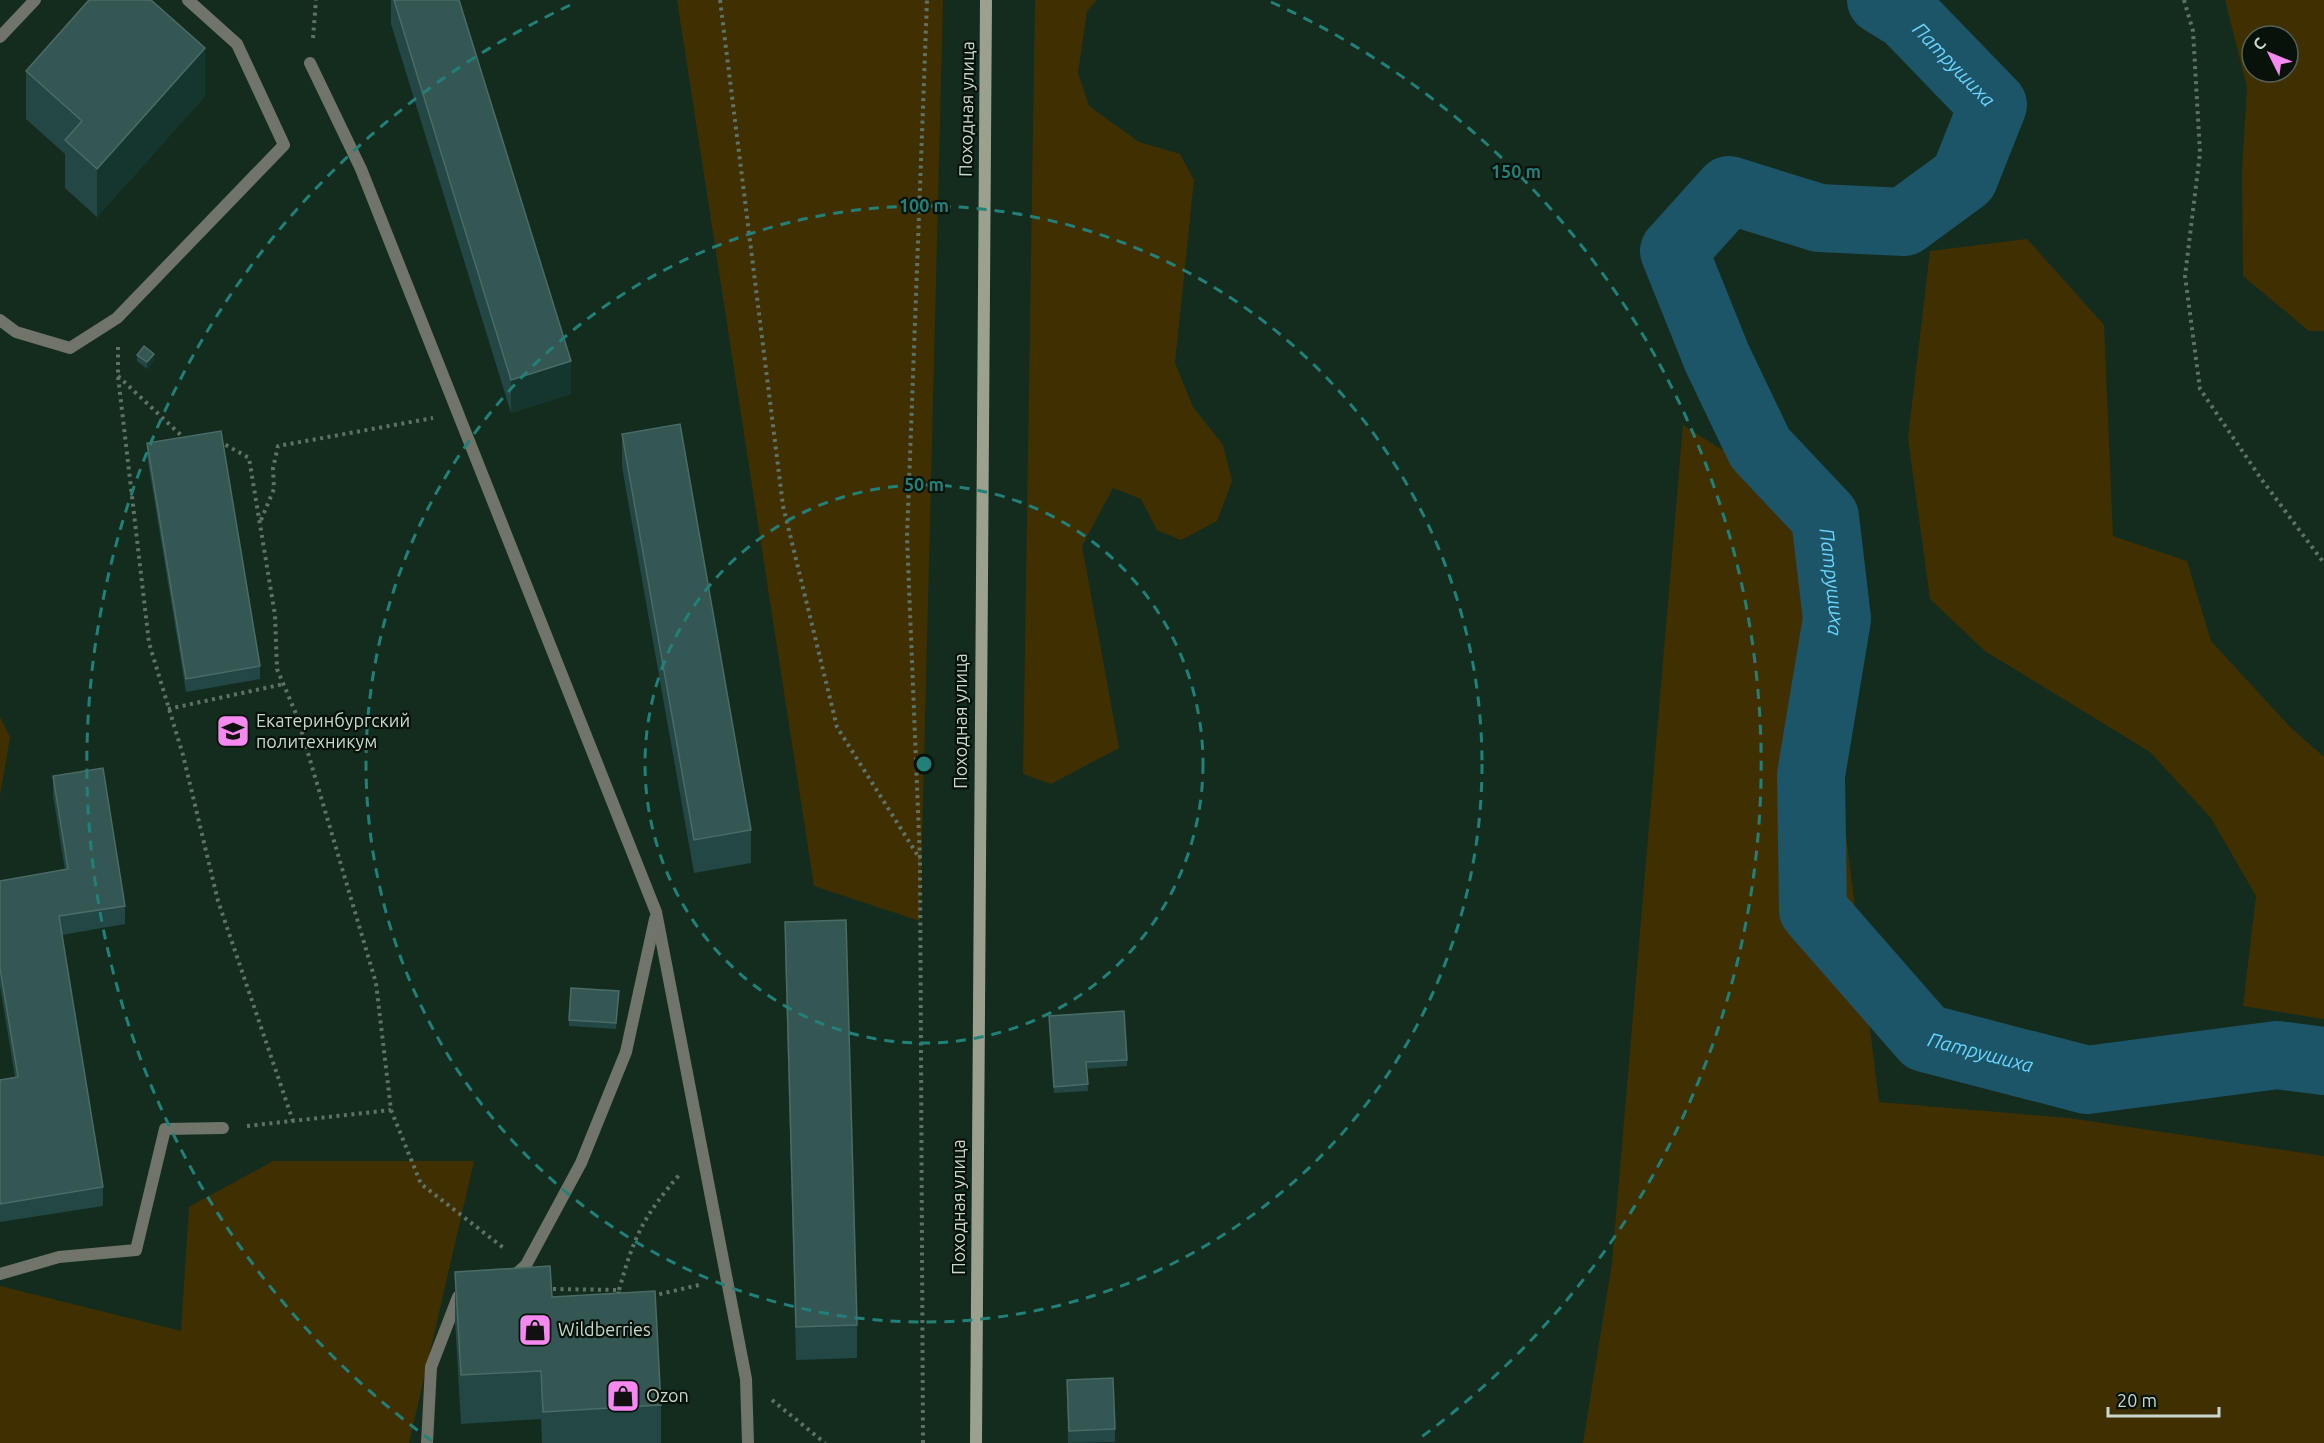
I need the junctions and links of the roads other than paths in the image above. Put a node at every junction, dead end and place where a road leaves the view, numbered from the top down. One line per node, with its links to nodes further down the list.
1 (35, 0): 4 (lane)
2 (188, 0): 6 (lane)
3 (986, 0): 16 (main road, Походная улица)
4 (0, 37)
5 (310, 63): 7 (lane)
6 (0, 320)
7 (656, 912): 9 (lane); 15 (lane)
8 (223, 1128): 10 (lane)
9 (526, 1265): 11 (lane); 12 (lane)
10 (0, 1274)
11 (505, 1286)
12 (552, 1289)
13 (480, 1299): 14 (lane)
14 (427, 1443)
15 (748, 1443)
16 (976, 1443)

